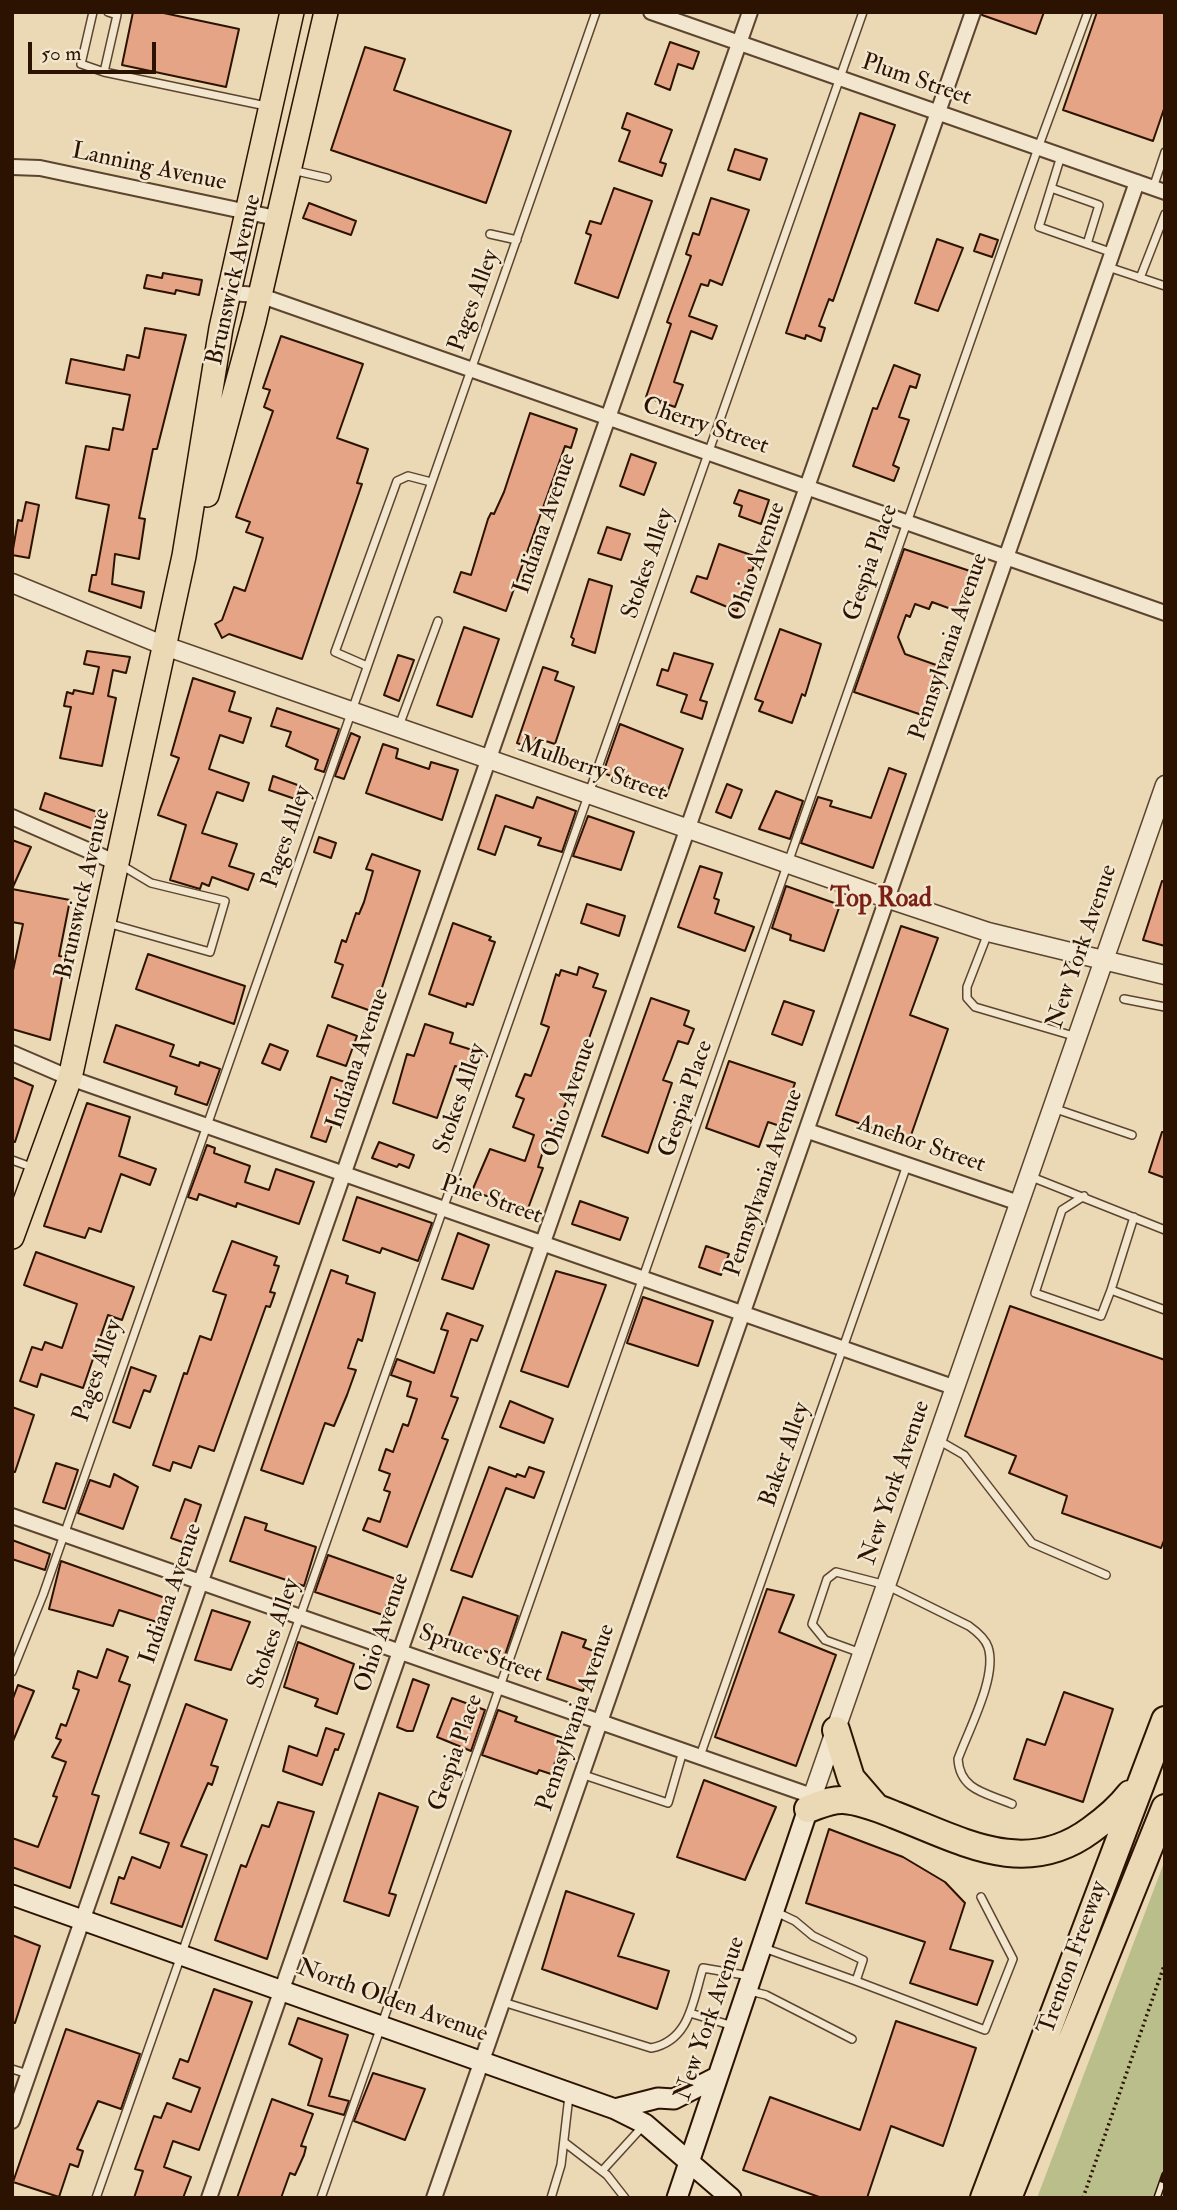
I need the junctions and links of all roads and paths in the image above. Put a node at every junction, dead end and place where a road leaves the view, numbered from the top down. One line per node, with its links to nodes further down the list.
1 (93, 12): 12 (lane)
2 (108, 12): 12 (lane)
3 (292, 12): 14 (main road, Brunswick Avenue)
4 (326, 12): 20 (main road, Brunswick Avenue)
5 (596, 12): 29 (lane, Pages Alley)
6 (651, 12): 11 (street, Plum Street)
7 (750, 12): 11 (street, Indiana Avenue)
8 (863, 12): 13 (lane, Stokes Alley)
9 (973, 12): 15 (street, Ohio Avenue)
10 (1088, 12): 16 (lane, Gespia Place)
11 (739, 43): 13 (street, Plum Street); 37 (street, Indiana Avenue)
12 (104, 72): 14 (lane)
13 (839, 78): 15 (street, Plum Street); 38 (lane, Stokes Alley)
14 (270, 107): 25 (main road, Brunswick Avenue)
15 (937, 112): 16 (street, Plum Street); 40 (street, Ohio Avenue)
16 (1038, 148): 18 (street, Plum Street); 41 (lane, Gespia Place)
17 (1165, 152): 24 (lane)
18 (1061, 156): 22 (street, Plum Street); 23 (lane)
19 (12, 167): 25 (street, Lanning Avenue)
20 (288, 170): 21 (lane); 27 (main road, Brunswick Avenue)
21 (327, 178)
22 (1137, 182): 24 (street, Plum Street); 31 (street, Pennsylvania Avenue)
23 (1051, 188): 30 (lane); 30 (lane)
24 (1159, 190)
25 (247, 213): 27 (street, Lanning Avenue); 34 (main road, Brunswick Avenue)
26 (1165, 214): 32 (lane)
27 (276, 218): 35 (main road, Brunswick Avenue)
28 (489, 234): 29 (lane)
29 (517, 240): 36 (lane, Pages Alley)
30 (1087, 244): 31 (lane)
31 (1110, 260): 32 (lane); 43 (street, Pennsylvania Avenue)
32 (1140, 278): 33 (lane)
33 (1165, 286)
34 (229, 292): 35 (street, Cherry Street); 42 (main road, Brunswick Avenue)
35 (259, 295): 36 (street, Cherry Street); 42 (main road, Brunswick Avenue)
36 (470, 369): 37 (street, Cherry Street); 39 (lane, Pages Alley)
37 (607, 417): 38 (street, Cherry Street); 51 (street, Indiana Avenue)
38 (707, 452): 40 (street, Cherry Street); 53 (lane, Stokes Alley)
39 (431, 482): 48 (lane, Pages Alley); 48 (lane)
40 (809, 488): 41 (street, Cherry Street); 55 (street, Ohio Avenue)
41 (907, 523): 43 (street, Cherry Street); 57 (lane, Gespia Place)
42 (184, 556): 47 (main road, Brunswick Avenue)
43 (1005, 556): 45 (street, Cherry Street); 58 (street, Pennsylvania Avenue)
44 (12, 583): 47 (street, Mulberry Street)
45 (1165, 613)
46 (438, 621): 50 (lane)
47 (165, 646): 49 (street, Mulberry Street); 56 (main road, Brunswick Avenue)
48 (367, 666): 49 (lane, Pages Alley)
49 (351, 712): 50 (street, Mulberry Street); 69 (lane, Pages Alley)
50 (398, 728): 51 (street, Mulberry Street)
51 (488, 760): 53 (street, Mulberry Street); 75 (street, Indiana Avenue)
52 (1165, 785): 61 (street, New York Avenue)
53 (588, 794): 55 (street, Mulberry Street); 79 (lane, Stokes Alley)
54 (12, 817): 56 (street)
55 (687, 829): 57 (street, Mulberry Street); 83 (street, Ohio Avenue)
56 (117, 863): 59 (main road, Brunswick Avenue); 59 (lane)
57 (788, 863): 58 (street, Mulberry Street); 84 (lane, Gespia Place)
58 (886, 898): 60 (street, Mulberry Street); 70 (street, Pennsylvania Avenue)
59 (104, 922): 67 (main road, Brunswick Avenue)
60 (988, 932): 61 (street, Mulberry Street); 65 (lane)
61 (1104, 959): 62 (street, Mulberry Street); 65 (street, New York Avenue)
62 (1165, 975)
63 (1124, 999): 64 (lane)
64 (1165, 1007)
65 (1078, 1037): 68 (street, New York Avenue)
66 (12, 1053): 67 (street, Pine Street)
67 (70, 1078): 69 (street, Pine Street); 74 (main road, Brunswick Avenue)
68 (1052, 1108): 71 (lane); 76 (street, New York Avenue)
69 (205, 1125): 75 (street, Pine Street); 92 (lane, Pages Alley)
70 (807, 1130): 73 (street, Anchor Street); 87 (street, Pennsylvania Avenue)
71 (1132, 1135)
72 (12, 1160): 74 (lane)
73 (907, 1164): 78 (street, Anchor Street); 88 (lane, Baker Alley)
74 (38, 1170): 82 (main road, Brunswick Avenue)
75 (343, 1174): 79 (street, Pine Street); 94 (street, Indiana Avenue)
76 (1028, 1176): 77 (lane); 78 (street, New York Avenue)
77 (1084, 1196): 80 (lane); 85 (lane)
78 (1019, 1203): 89 (street, New York Avenue)
79 (443, 1209): 83 (street, Pine Street); 96 (lane, Stokes Alley)
80 (1134, 1217): 81 (lane); 85 (lane)
81 (1165, 1230)
82 (13, 1232)
83 (544, 1244): 84 (street, Pine Street); 97 (street, Ohio Avenue)
84 (642, 1278): 87 (street, Pine Street); 100 (lane, Gespia Place)
85 (1111, 1290): 86 (lane)
86 (1165, 1310)
87 (743, 1314): 88 (street, Pine Street); 102 (street, Pennsylvania Avenue)
88 (843, 1348): 89 (street, Pine Street); 105 (lane, Baker Alley)
89 (956, 1388): 90 (street, New York Avenue)
90 (938, 1440): 93 (lane); 95 (street, New York Avenue)
91 (12, 1516): 92 (street, Spruce Street)
92 (64, 1534): 94 (street, Spruce Street); 99 (lane, Pages Alley)
93 (1106, 1574)
94 (200, 1582): 96 (street, Spruce Street); 115 (street, Indiana Avenue)
95 (886, 1585): 98 (street, New York Avenue); 98 (lane); 109 (lane)
96 (300, 1616): 97 (street, Spruce Street); 117 (lane, Stokes Alley)
97 (401, 1651): 100 (street, Spruce Street); 121 (street, Ohio Avenue)
98 (863, 1654): 103 (street, New York Avenue)
99 (12, 1672)
100 (500, 1686): 102 (street, Spruce Street); 124 (lane, Gespia Place)
101 (1165, 1720): 107 (highway, Trenton Freeway)
102 (599, 1721): 104 (street, Spruce Street); 106 (street, Pennsylvania Avenue)
103 (836, 1730): 108 (street, New York Avenue); 110 (highway)
104 (684, 1751): 105 (street, Spruce Street); 106 (lane)
105 (699, 1756): 108 (street, Spruce Street)
106 (581, 1774): 122 (street, Pennsylvania Avenue)
107 (1140, 1781): 110 (highway); 146 (highway, Trenton Freeway)
108 (810, 1802): 110 (highway); 114 (main road, New York Avenue)
109 (1012, 1804)
110 (876, 1807)
111 (1165, 1808): 147 (highway, Trenton Freeway)
112 (12, 1895): 115 (main road, North Olden Avenue)
113 (981, 1897): 119 (lane)
114 (773, 1911): 116 (main road, New York Avenue); 119 (lane)
115 (84, 1919): 117 (main road, North Olden Avenue); 129 (street, Indiana Avenue)
116 (761, 1947): 119 (lane); 120 (main road, New York Avenue)
117 (180, 1953): 121 (main road, North Olden Avenue); 138 (lane, Stokes Alley)
118 (1165, 1963): 148 (path)
119 (856, 1981)
120 (748, 1983): 123 (lane); 125 (main road, New York Avenue); 126 (lane)
121 (282, 1988): 124 (main road, North Olden Avenue); 139 (street, Ohio Avenue)
122 (502, 2001): 123 (lane); 127 (street, Pennsylvania Avenue)
123 (690, 2014): 125 (lane)
124 (382, 2024): 127 (main road, North Olden Avenue); 140 (lane, Gespia Place)
125 (733, 2026): 130 (main road, New York Avenue)
126 (852, 2039)
127 (482, 2060): 131 (main road, North Olden Avenue); 141 (street, Pennsylvania Avenue)
128 (12, 2069): 129 (lane)
129 (29, 2074): 133 (street, Indiana Avenue)
130 (715, 2078): 132 (main road); 136 (main road, New York Avenue)
131 (570, 2092): 132 (main road, North Olden Avenue); 135 (lane)
132 (615, 2109): 134 (main road, North Olden Avenue)
133 (12, 2121)
134 (645, 2124): 136 (main road, North Olden Avenue); 137 (lane)
135 (564, 2142): 137 (lane); 142 (lane)
136 (690, 2164): 144 (main road, New York Avenue); 145 (main road, North Olden Avenue)
137 (602, 2171): 143 (lane)
138 (96, 2198)
139 (209, 2198)
140 (321, 2198)
141 (434, 2198)
142 (551, 2198)
143 (625, 2198)
144 (677, 2198)
145 (731, 2198)
146 (984, 2198)
147 (1008, 2198)
148 (1083, 2198)

